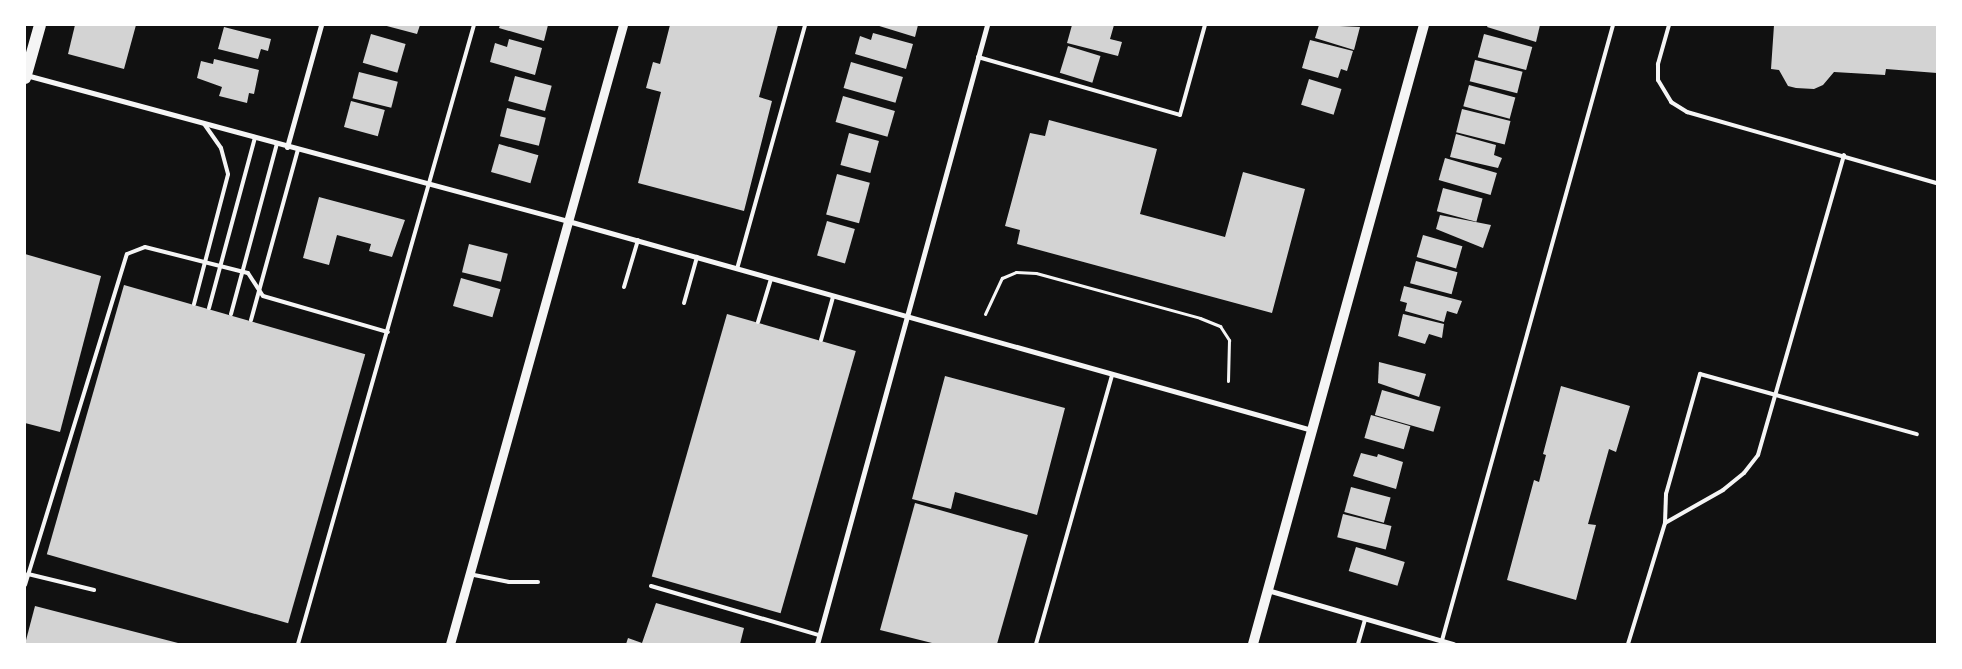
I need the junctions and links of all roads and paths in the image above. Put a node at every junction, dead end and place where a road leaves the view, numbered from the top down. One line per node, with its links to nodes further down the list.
1 (40, 25): 12 (main road)
2 (320, 25): 16 (street)
3 (474, 25): 20 (lane)
4 (623, 25): 21 (street)
5 (805, 25): 26 (lane)
6 (987, 25): 11 (street)
7 (1205, 25): 11 (lane)
8 (1424, 25): 45 (main road)
9 (1613, 25): 57 (lane)
10 (1669, 25): 18 (lane)
11 (978, 57): 37 (street)
12 (25, 76): 13 (street)
13 (204, 124): 14 (street); 24 (lane)
14 (255, 138): 15 (street); 25 (lane)
15 (277, 144): 16 (street); 27 (lane)
16 (287, 147): 17 (street)
17 (298, 150): 20 (street); 30 (lane)
18 (1844, 155): 19 (lane); 44 (lane)
19 (1937, 183)
20 (430, 185): 21 (street); 40 (lane)
21 (568, 221): 22 (street); 49 (street)
22 (638, 240): 23 (street); 29 (lane)
23 (697, 257): 26 (street); 32 (lane)
24 (206, 262): 25 (lane); 33 (lane); 48 (lane)
25 (220, 266): 27 (lane); 34 (lane)
26 (738, 269): 28 (street)
27 (243, 272): 30 (lane); 35 (lane)
28 (771, 279): 31 (street); 39 (lane)
29 (624, 288)
30 (260, 291): 38 (lane); 40 (lane)
31 (833, 297): 37 (street); 41 (lane)
32 (684, 303)
33 (194, 304)
34 (208, 308)
35 (231, 314)
36 (985, 314): 43 (path)
37 (905, 318): 42 (street); 56 (street)
38 (251, 320)
39 (758, 322)
40 (388, 332): 58 (lane)
41 (821, 340)
42 (1112, 375): 45 (street); 61 (lane)
43 (1228, 381)
44 (1776, 395): 46 (lane); 47 (lane); 47 (lane)
45 (1312, 431): 54 (main road)
46 (1917, 434)
47 (1665, 523): 65 (lane)
48 (28, 574): 51 (lane); 53 (lane)
49 (469, 574): 50 (lane); 59 (street)
50 (538, 582)
51 (25, 585)
52 (651, 586): 56 (lane)
53 (94, 590)
54 (1267, 590): 55 (street); 62 (main road)
55 (1365, 619): 57 (street); 63 (lane)
56 (819, 635): 60 (street)
57 (1441, 642): 64 (street)
58 (298, 644)
59 (450, 644)
60 (817, 644)
61 (1036, 644)
62 (1253, 644)
63 (1358, 644)
64 (1453, 644)
65 (1628, 644)

